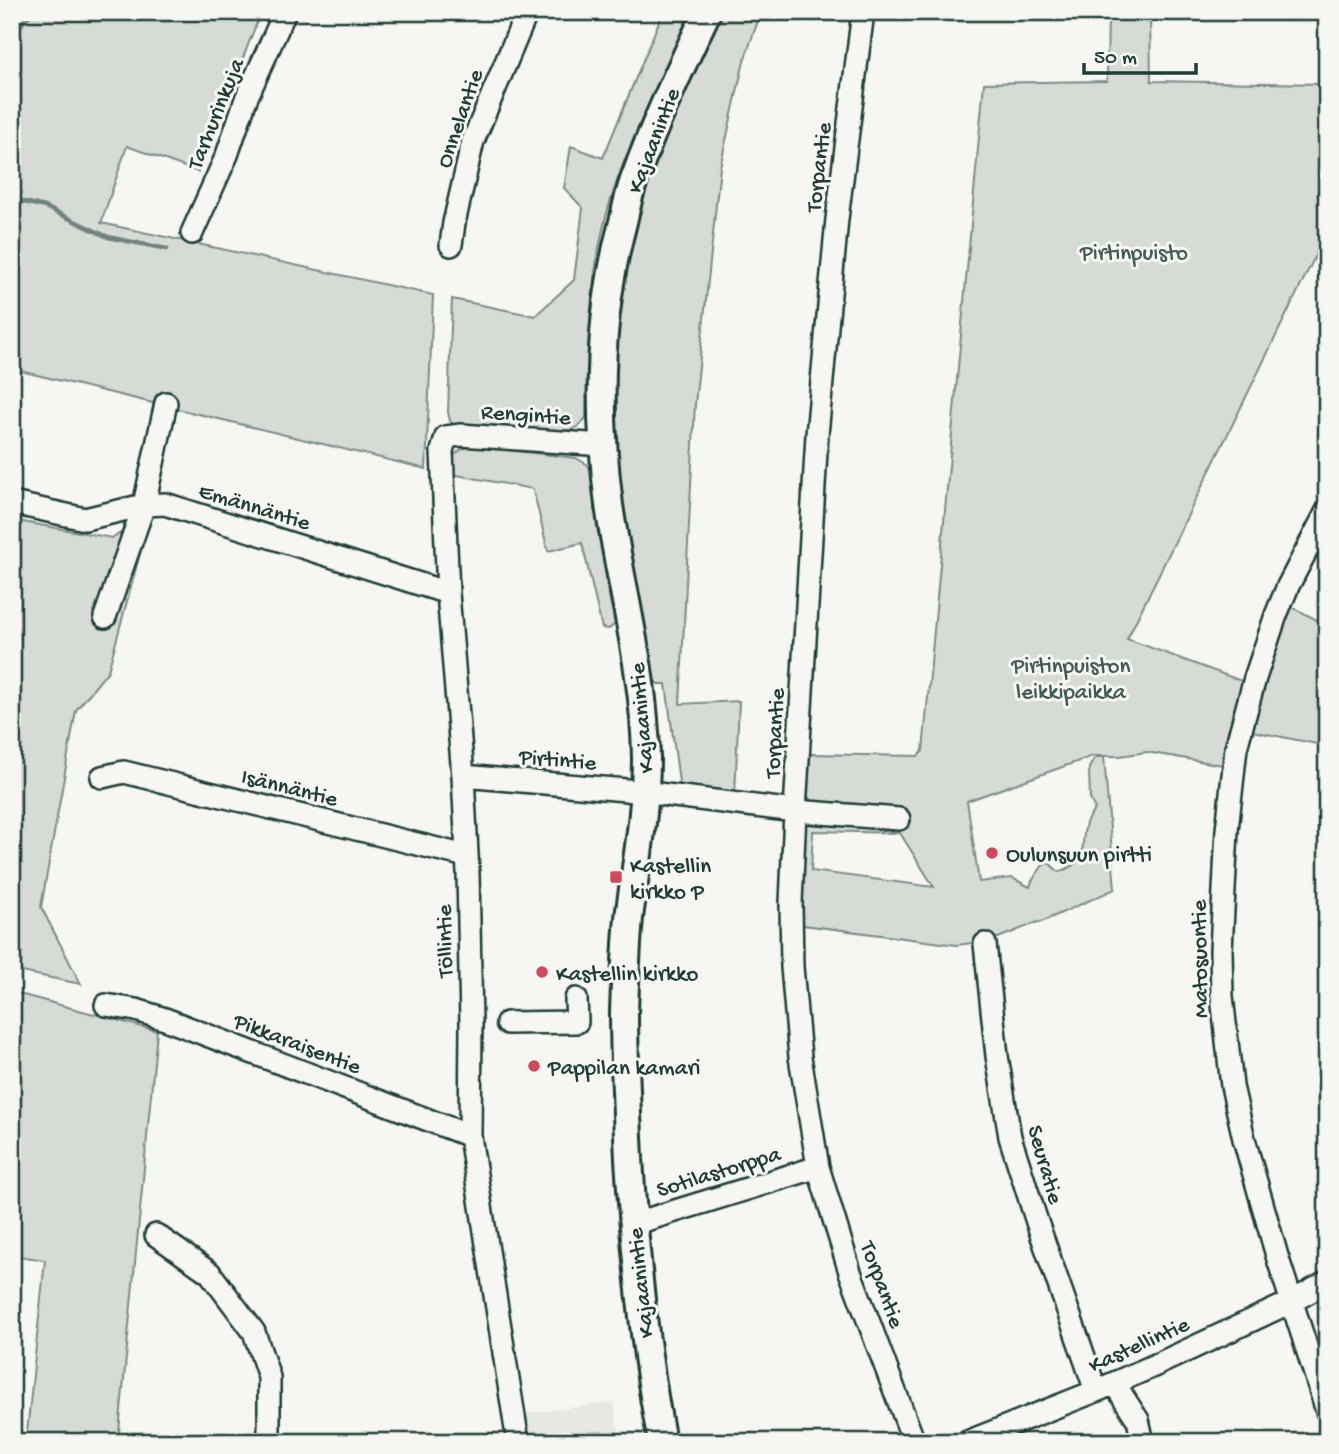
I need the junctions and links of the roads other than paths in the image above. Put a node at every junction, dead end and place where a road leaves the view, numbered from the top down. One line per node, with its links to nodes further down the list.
1 (285, 12): 5 (street, Tarhurinkuja)
2 (527, 12): 6 (street, Onnelantie)
3 (707, 12): 9 (main road, Kajaanintie)
4 (863, 12): 18 (street, Torpantie)
5 (192, 233)
6 (451, 245)
7 (166, 403): 11 (street)
8 (446, 437): 9 (street, Rengintie); 13 (street, Töllintie)
9 (603, 445): 17 (main road, Kajaanintie)
10 (12, 503): 11 (street, Emännäntie)
11 (144, 505): 13 (street, Emännäntie); 14 (street)
12 (1327, 511): 30 (street, Matosuontie)
13 (448, 593): 15 (street, Töllintie)
14 (105, 617)
15 (463, 776): 17 (street, Pirtintie); 20 (street, Töllintie)
16 (102, 777): 20 (street, Isännäntie)
17 (645, 793): 18 (street, Pirtintie); 27 (main road, Kajaanintie)
18 (795, 811): 19 (street, Pirtintie); 26 (street, Torpantie)
19 (899, 819)
20 (466, 856): 25 (street, Töllintie)
21 (985, 944): 31 (street, Seuratie)
22 (576, 999): 24 (street)
23 (106, 1005): 25 (street, Pikkaraisentie)
24 (507, 1023)
25 (470, 1136): 34 (street, Töllintie)
26 (818, 1167): 27 (street, Sotilastorppa); 36 (street, Torpantie)
27 (633, 1224): 35 (main road, Kajaanintie)
28 (156, 1235): 33 (street)
29 (1327, 1282): 30 (street, Kastellintie)
30 (1292, 1302): 31 (street, Kastellintie); 32 (street, Matosuontie)
31 (1105, 1387): 37 (street, Kastellintie); 38 (street, Seuratie)
32 (1327, 1411)
33 (270, 1442)
34 (518, 1442)
35 (662, 1442)
36 (915, 1442)
37 (967, 1442)
38 (1143, 1442)

